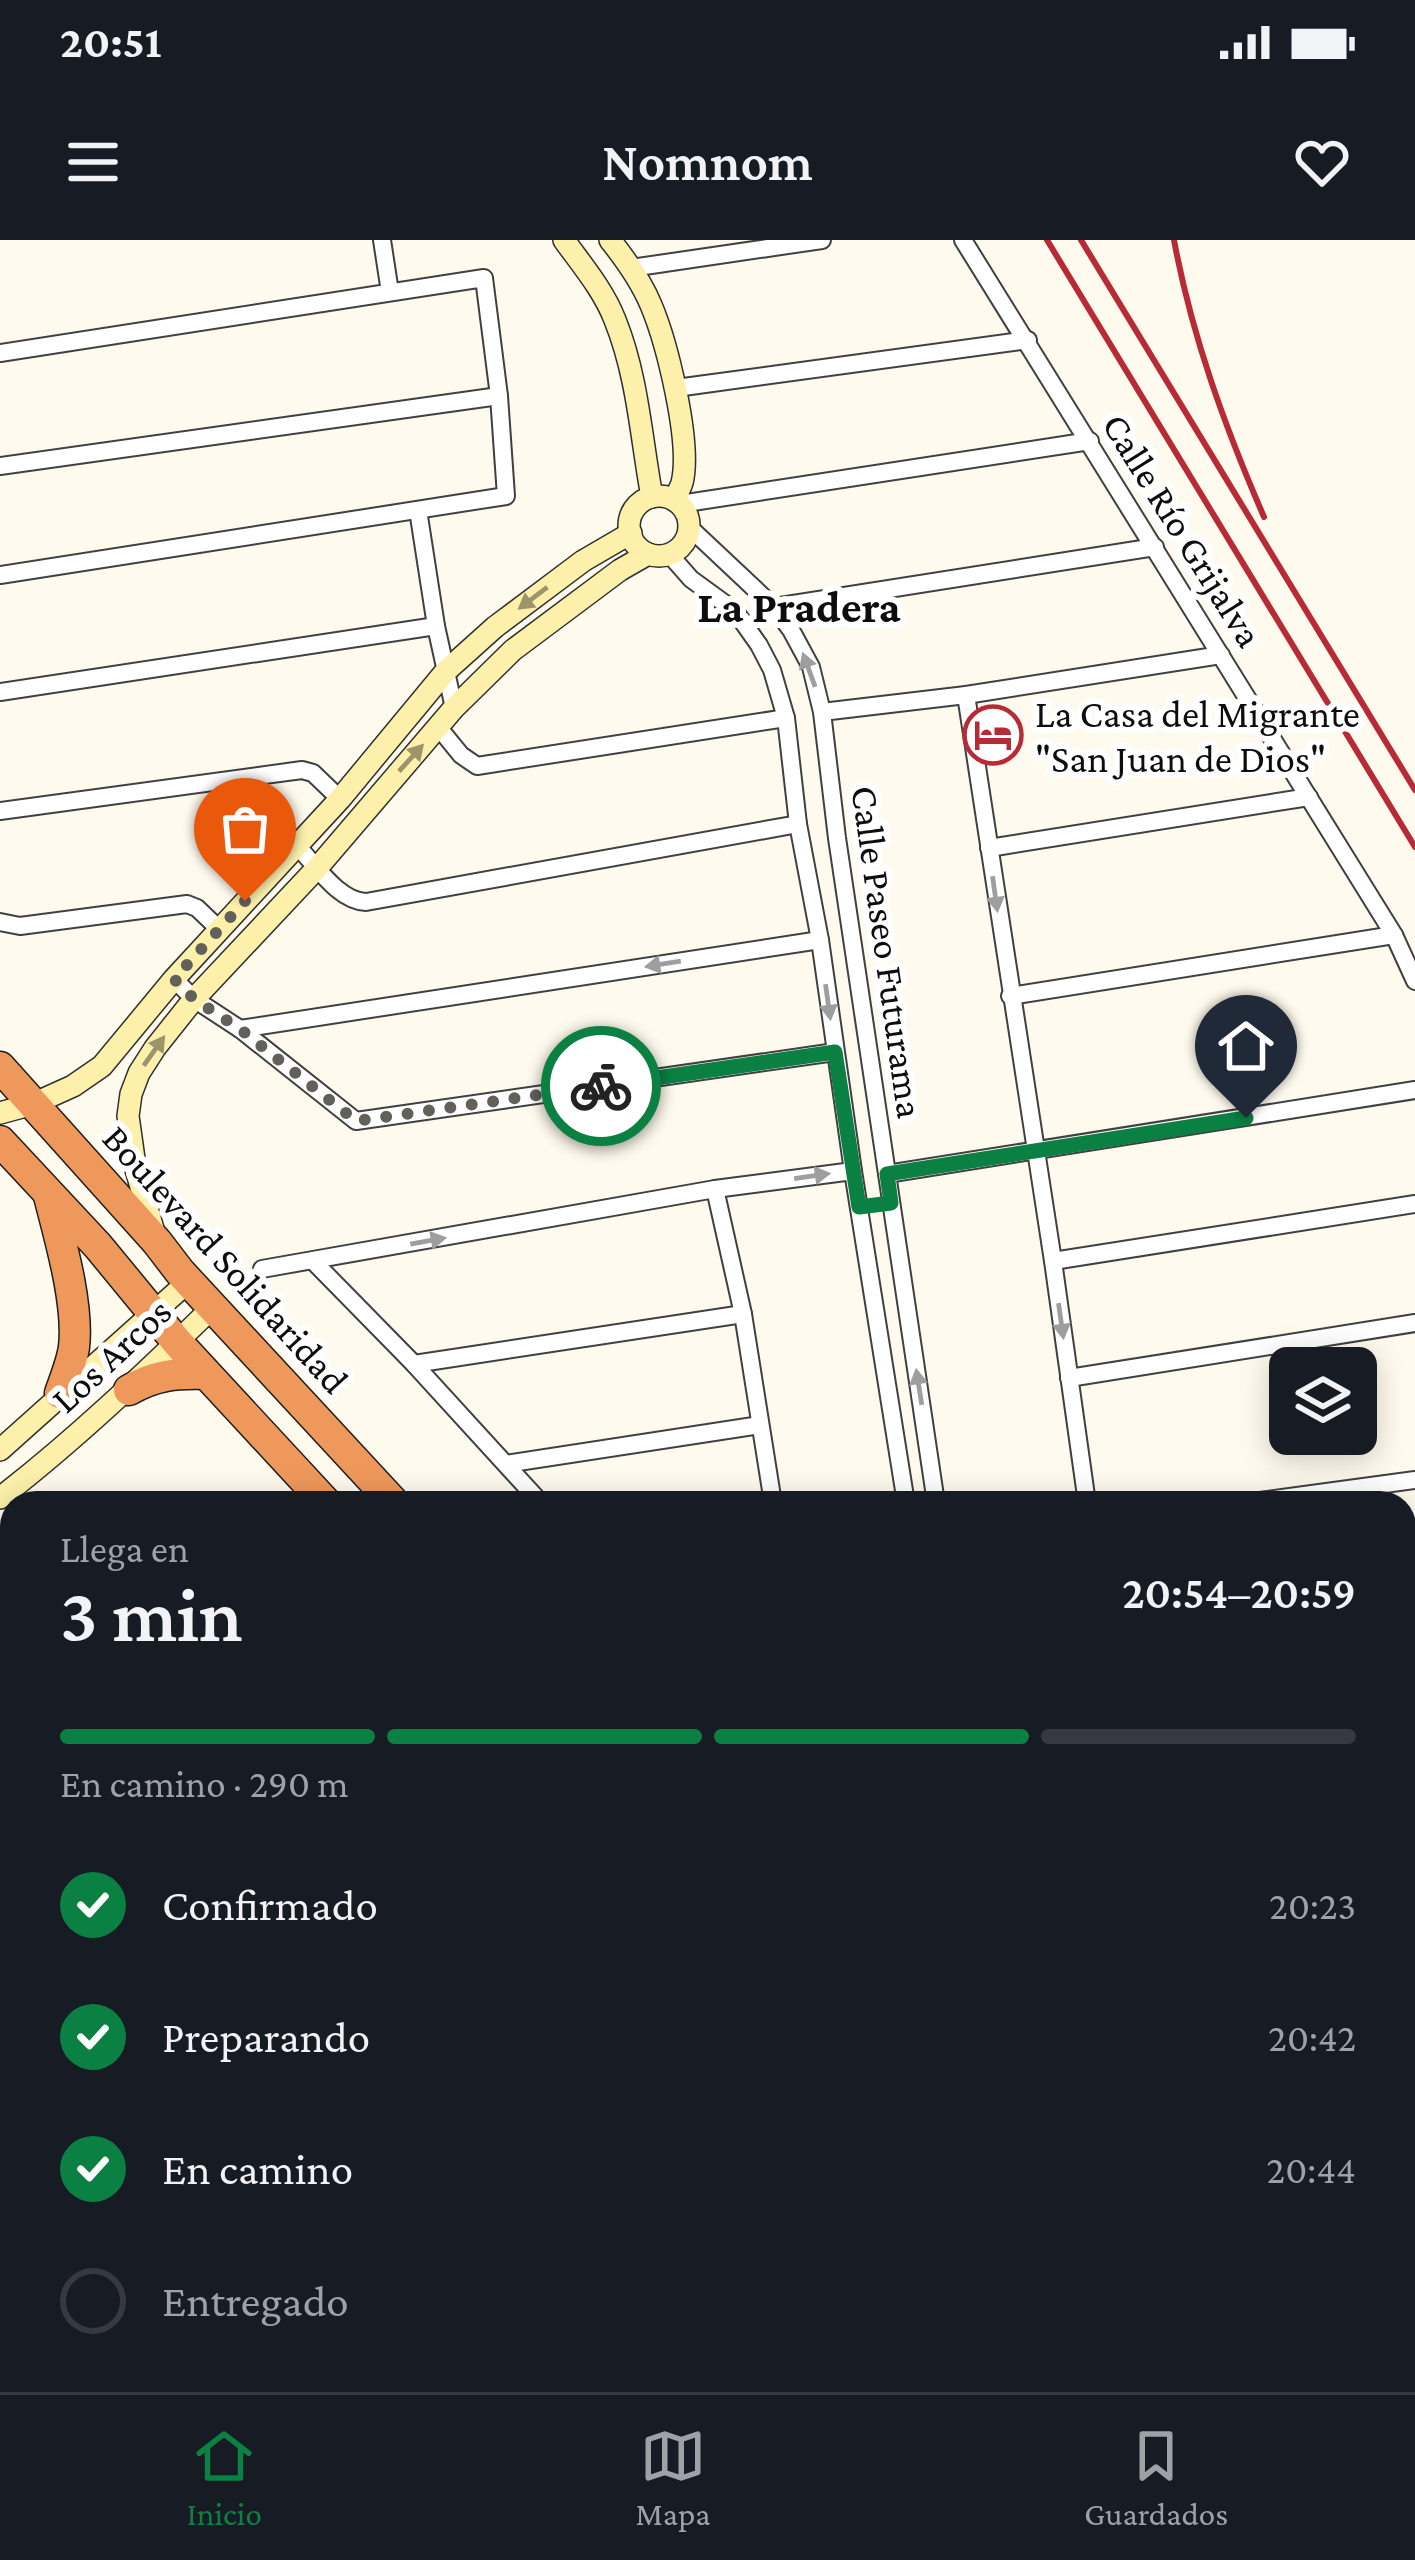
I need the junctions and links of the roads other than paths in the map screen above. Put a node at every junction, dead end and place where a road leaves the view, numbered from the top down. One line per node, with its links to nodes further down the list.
1 (382, 240): 7 (street)
2 (564, 240): 14 (main road)
3 (610, 240): 6 (main road)
4 (822, 240): 6 (street)
5 (963, 240): 8 (street, Calle Río Grijalva)
6 (632, 268): 10 (main road)
7 (390, 292): 9 (street); 11 (street)
8 (1028, 340): 10 (street); 12 (street, Calle Río Grijalva)
9 (0, 353)
10 (676, 388): 14 (main road)
11 (499, 396): 13 (street); 15 (street)
12 (1090, 441): 14 (street); 18 (street, Calle Río Grijalva)
13 (0, 466)
14 (669, 501): 16 (main road); 17 (main road)
15 (418, 510): 20 (street); 22 (street)
16 (689, 527): 19 (main road); 21 (street, Calle Paseo Futurama)
17 (631, 533): 19 (main road); 24 (main road, one-way to 24)
18 (1155, 547): 21 (street); 23 (street, Calle Río Grijalva)
19 (658, 554): 27 (main road); 29 (street, Calle Paseo Futurama)
20 (0, 574)
21 (774, 607): 28 (street, Calle Paseo Futurama, one-way to 21)
22 (436, 626): 24 (street); 25 (street)
23 (1221, 655): 26 (street); 31 (street, Calle Río Grijalva)
24 (446, 671): 27 (street); 32 (main road)
25 (0, 692)
26 (966, 695): 28 (street); 36 (street)
27 (454, 708): 30 (main road)
28 (822, 712): 38 (street, Calle Paseo Futurama)
29 (786, 718): 30 (street); 34 (street, Calle Paseo Futurama)
30 (439, 728): 37 (main road, one-way to 30)
31 (1309, 797): 36 (street); 42 (street, Calle Río Grijalva)
32 (340, 799): 33 (street); 35 (main road)
33 (0, 812)
34 (798, 824): 37 (street); 39 (street, Calle Paseo Futurama)
35 (297, 846): 37 (street); 41 (main road)
36 (989, 848): 46 (street, one-way to 46)
37 (317, 866): 47 (main road)
38 (844, 885): 39 (street); 53 (street, Calle Paseo Futurama)
39 (811, 888): 43 (street, Calle Paseo Futurama)
40 (0, 922): 41 (street)
41 (219, 928): 44 (main road)
42 (1394, 935): 45 (street, Calle Río Grijalva); 46 (street)
43 (820, 940): 48 (street, one-way to 48); 49 (street, Calle Paseo Futurama, one-way to 49)
44 (174, 979): 47 (street); 52 (main road)
45 (1415, 981)
46 (1010, 995): 57 (street)
47 (194, 999): 48 (street); 66 (main road, one-way to 47)
48 (240, 1029): 49 (street)
49 (835, 1052): 55 (street, Calle Paseo Futurama)
50 (0, 1067): 52 (highway, Boulevard Solidaridad)
51 (1415, 1090): 57 (street)
52 (33, 1104): 54 (main road); 66 (highway, Boulevard Solidaridad)
53 (878, 1111): 55 (street); 60 (street, Calle Paseo Futurama)
54 (0, 1113)
55 (846, 1115): 59 (street, Calle Paseo Futurama)
56 (0, 1141): 58 (highway)
57 (1034, 1152): 60 (street); 67 (street)
58 (11, 1167): 62 (highway)
59 (853, 1171): 61 (street, one-way to 59); 65 (street, Calle Paseo Futurama)
60 (887, 1174): 63 (street, Calle Paseo Futurama)
61 (715, 1189): 68 (street, one-way to 61); 73 (street)
62 (47, 1191): 72 (highway); 80 (highway)
63 (891, 1203): 65 (street); 91 (street, Calle Paseo Futurama, one-way to 63)
64 (1415, 1204): 67 (street)
65 (859, 1207): 90 (street, Calle Paseo Futurama)
66 (157, 1242): 70 (highway, Boulevard Solidaridad)
67 (1053, 1261): 78 (street, one-way to 78)
68 (313, 1262): 69 (street); 76 (street)
69 (262, 1269)
70 (189, 1281): 71 (highway, Boulevard Solidaridad); 72 (main road, Los Arcos)
71 (213, 1307): 75 (main road, Los Arcos); 87 (highway, Boulevard Solidaridad)
72 (152, 1314): 75 (highway); 80 (main road, Los Arcos)
73 (743, 1314): 76 (street); 81 (street)
74 (1415, 1323): 78 (street)
75 (177, 1342): 77 (highway); 79 (main road, Los Arcos)
76 (414, 1364): 83 (street)
77 (206, 1374): 79 (highway); 86 (highway)
78 (1069, 1378): 92 (street)
79 (129, 1390): 85 (main road, Los Arcos)
80 (60, 1393): 82 (main road, Los Arcos)
81 (760, 1425): 83 (street); 89 (street)
82 (0, 1450)
83 (506, 1464): 88 (street)
84 (1415, 1480): 93 (street)
85 (9, 1491)
86 (315, 1491)
87 (383, 1491)
88 (530, 1491)
89 (771, 1491)
90 (904, 1491)
91 (934, 1491)
92 (1085, 1491)
93 (1334, 1491)

